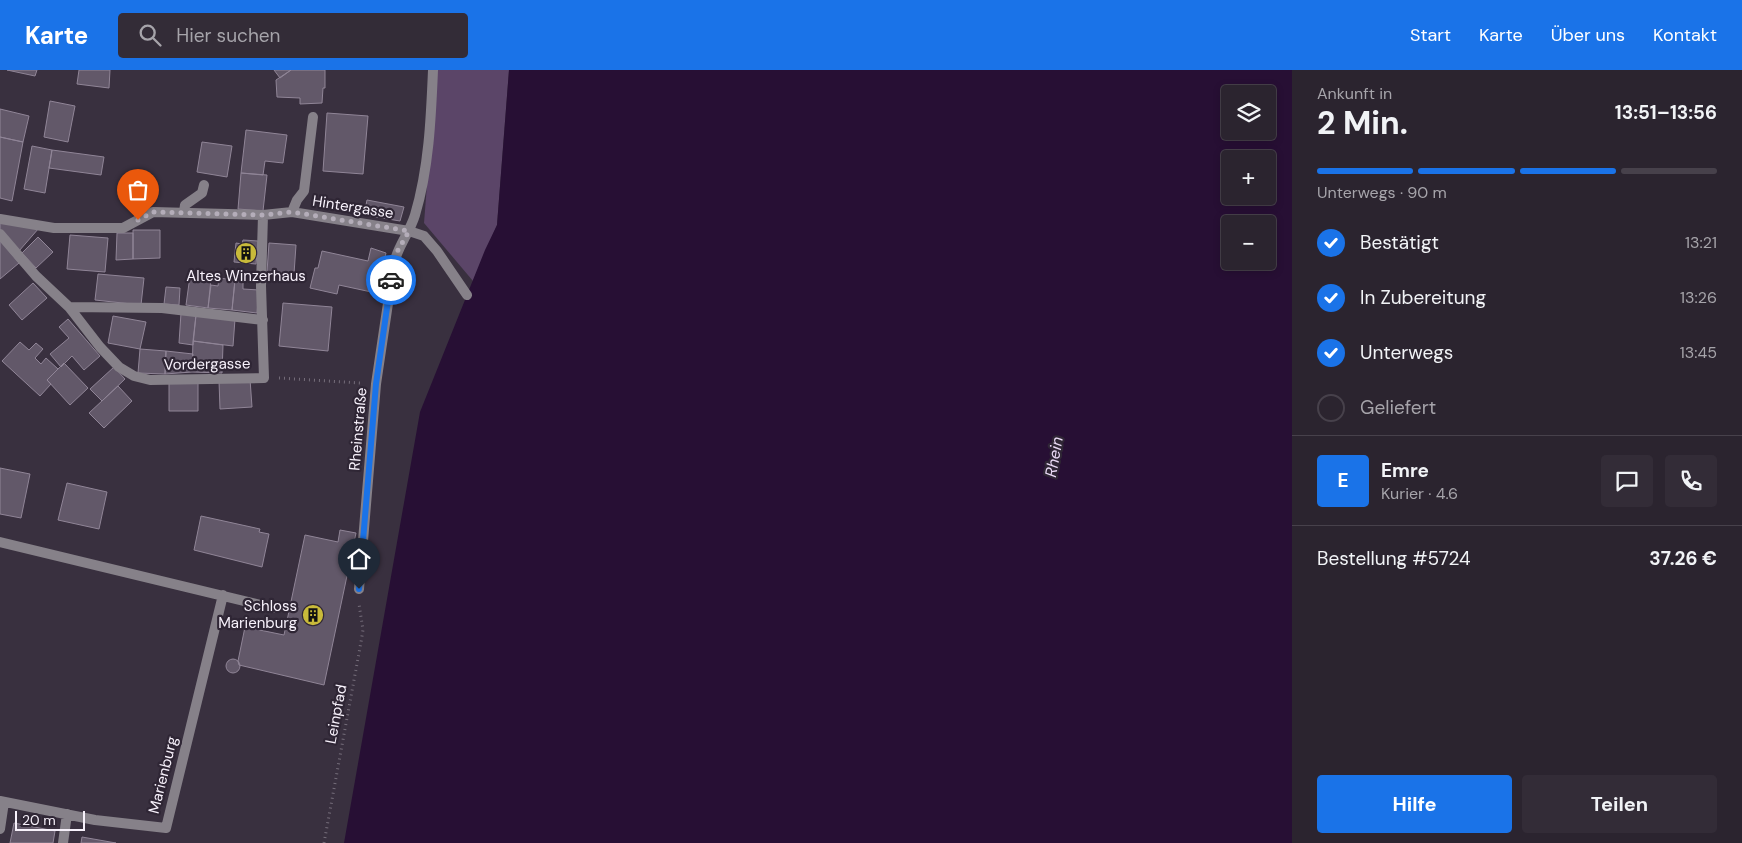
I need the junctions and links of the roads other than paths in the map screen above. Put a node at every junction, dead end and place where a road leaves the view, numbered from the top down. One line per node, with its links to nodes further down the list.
1 (433, 70): 8 (street, Rheinstraße)
2 (312, 117): 5 (street)
3 (204, 185): 4 (street)
4 (184, 212): 6 (street, Hintergasse); 7 (street, Hintergasse)
5 (292, 212): 6 (street, Hintergasse); 8 (street, Hintergasse)
6 (263, 215): 12 (street)
7 (0, 219)
8 (409, 231): 10 (street); 14 (street, Rheinstraße)
9 (0, 234): 11 (street, Vordergasse)
10 (468, 295)
11 (69, 307): 12 (street); 12 (street, Vordergasse)
12 (263, 320)
13 (0, 542): 15 (street)
14 (359, 589)
15 (223, 595): 16 (street); 18 (street, Marienburg)
16 (273, 608)
17 (2, 802): 18 (street, Marienburg); 19 (street)
18 (67, 814): 20 (street)
19 (0, 828)
20 (64, 843)

